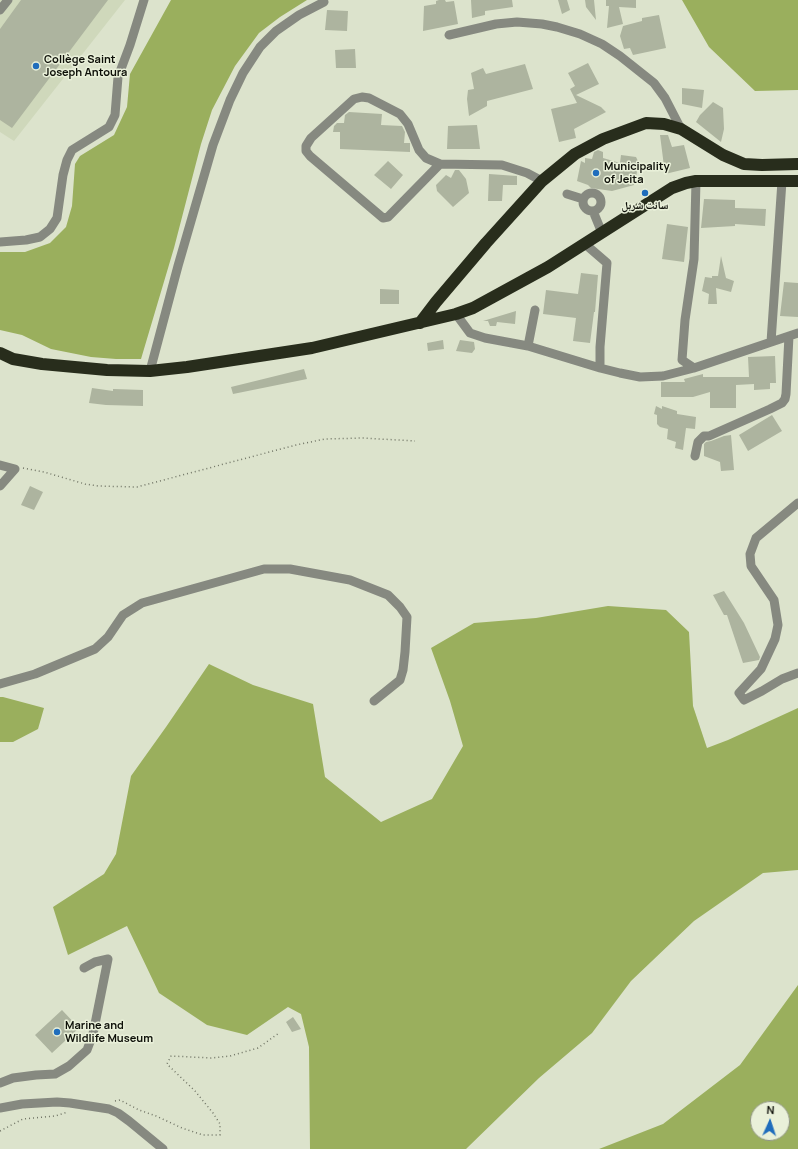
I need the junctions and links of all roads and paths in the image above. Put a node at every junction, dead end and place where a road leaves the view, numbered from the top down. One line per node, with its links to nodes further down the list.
1 (8, 0): 4 (street)
2 (144, 0): 17 (street)
3 (324, 2): 29 (street)
4 (0, 10)
5 (449, 35): 6 (street)
6 (681, 129): 8 (highway); 9 (highway)
7 (440, 164): 7 (street); 9 (street)
8 (798, 164)
9 (542, 181): 19 (highway)
10 (696, 181): 11 (highway); 16 (highway); 28 (street)
11 (782, 181): 12 (highway); 24 (street)
12 (798, 181)
13 (567, 194): 14 (street)
14 (583, 199): 15 (street); 15 (street)
15 (593, 211): 16 (street)
16 (602, 233): 18 (highway)
17 (0, 242)
18 (585, 244): 21 (highway); 27 (street)
19 (445, 291): 21 (highway); 22 (highway)
20 (535, 310): 25 (street)
21 (456, 314): 22 (highway); 25 (street)
22 (420, 323): 29 (highway)
23 (794, 334): 24 (street); 31 (street)
24 (771, 342): 28 (street)
25 (528, 346): 27 (street)
26 (0, 353): 29 (highway)
27 (600, 368): 28 (street)
28 (694, 368)
29 (150, 371)
30 (415, 441): 33 (path)
31 (695, 456)
32 (0, 465): 33 (street)
33 (16, 469): 34 (street)
34 (0, 486)
35 (798, 503): 36 (street)
36 (798, 673)
37 (0, 684): 38 (street)
38 (374, 701)
39 (84, 968): 41 (street)
40 (279, 1033): 43 (path)
41 (0, 1083)
42 (84, 1104): 43 (street); 44 (street); 45 (path)
43 (99, 1107): 46 (street)
44 (0, 1108)
45 (0, 1131)
46 (163, 1149)

